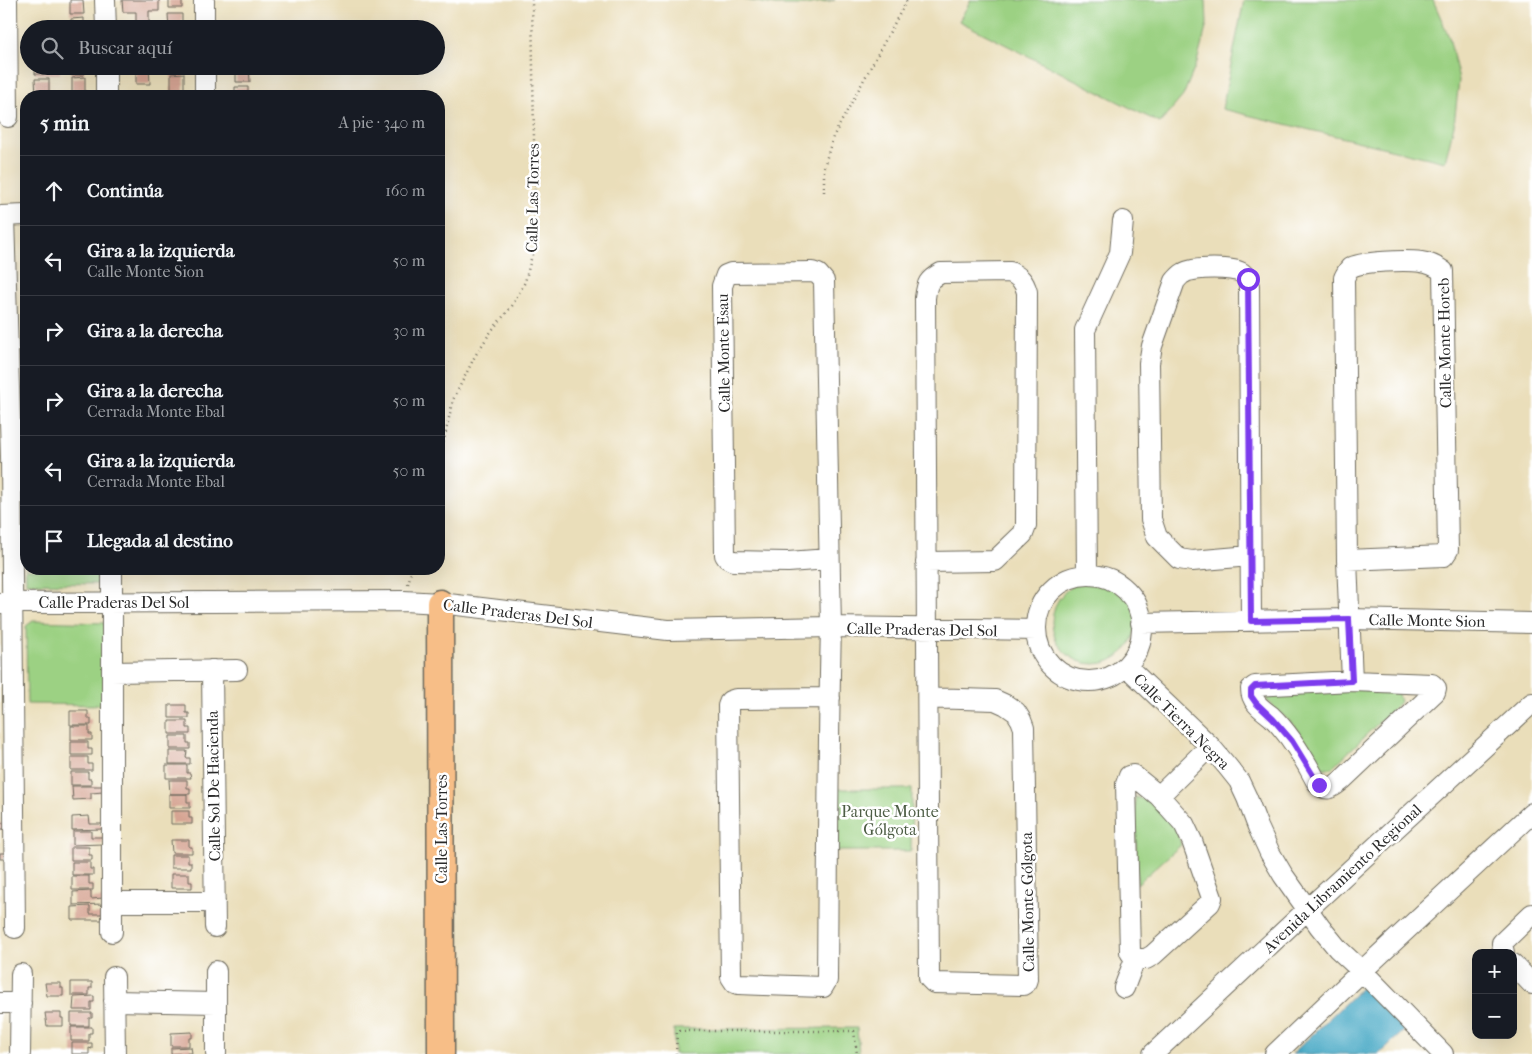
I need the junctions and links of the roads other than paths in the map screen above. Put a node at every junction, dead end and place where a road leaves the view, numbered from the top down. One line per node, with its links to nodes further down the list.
1 (7, 0): 10 (street)
2 (105, 0): 4 (street)
3 (204, 0): 5 (street)
4 (106, 20)
5 (204, 20)
6 (106, 75): 8 (street)
7 (205, 75): 9 (street)
8 (106, 90)
9 (205, 90)
10 (12, 117)
11 (20, 215): 12 (street)
12 (2, 216): 14 (street)
13 (1123, 221): 20 (street)
14 (6, 456): 22 (street)
15 (1250, 556): 15 (street); 25 (street)
16 (829, 559): 16 (street, Calle Monte Esau); 28 (street, Calle Monte Esau)
17 (1348, 560): 17 (street, Calle Monte Horeb); 24 (street, Calle Monte Horeb)
18 (926, 562): 18 (street, Calle Monte Gólgota); 29 (street, Calle Monte Gólgota)
19 (112, 575): 21 (street)
20 (1087, 575): 27 (street); 30 (street)
21 (112, 602): 22 (street, Calle Praderas Del Sol); 23 (street, Calle Praderas Del Sol); 34 (street)
22 (6, 603): 39 (street)
23 (440, 603): 28 (street, Calle Praderas Del Sol); 67 (main road, Calle Las Torres)
24 (1349, 619): 25 (street, Calle Monte Sion); 26 (street, Calle Monte Sion); 35 (street, Calle Monte Horeb)
25 (1251, 621): 27 (street, Calle Monte Sion)
26 (1532, 623)
27 (1141, 624): 31 (street)
28 (831, 627): 29 (street, Calle Praderas Del Sol); 36 (street, Calle Monte Esau)
29 (927, 628): 30 (street, Calle Praderas Del Sol); 37 (street, Calle Monte Gólgota)
30 (1036, 630): 31 (street)
31 (1126, 666): 40 (street, Calle Tierra Negra)
32 (212, 670): 33 (street); 34 (street); 44 (street, Calle Sol De Hacienda)
33 (237, 670)
34 (112, 672): 43 (street)
35 (1352, 681): 35 (street)
36 (830, 698): 36 (street, Calle Monte Esau)
37 (928, 698): 37 (street, Calle Monte Gólgota)
38 (1532, 703): 46 (street, Avenida Libramiento Regional)
39 (7, 741): 45 (street)
40 (1210, 746): 41 (street); 46 (street, Calle Tierra Negra)
41 (1158, 796): 52 (street); 52 (street)
42 (1532, 813): 55 (street)
43 (112, 902): 44 (street); 50 (street)
44 (215, 902): 48 (street, Calle Sol De Hacienda)
45 (7, 905): 49 (street)
46 (1308, 909): 55 (street, Calle Tierra Negra); 68 (street, Avenida Libramiento Regional)
47 (1532, 914): 51 (street)
48 (215, 927)
49 (15, 928)
50 (112, 932)
51 (1503, 949)
52 (1135, 959): 59 (street)
53 (1517, 968): 58 (street)
54 (216, 971): 61 (street)
55 (1362, 971): 69 (street); 70 (street)
56 (21, 974): 63 (street)
57 (114, 977): 60 (street)
58 (1532, 984)
59 (1124, 988)
60 (114, 1001): 61 (street); 65 (street)
61 (216, 1002): 66 (street)
62 (0, 1003): 63 (street)
63 (21, 1003): 64 (street)
64 (20, 1054)
65 (115, 1054)
66 (216, 1054)
67 (442, 1054)
68 (1153, 1054)
69 (1275, 1054)
70 (1443, 1054)

